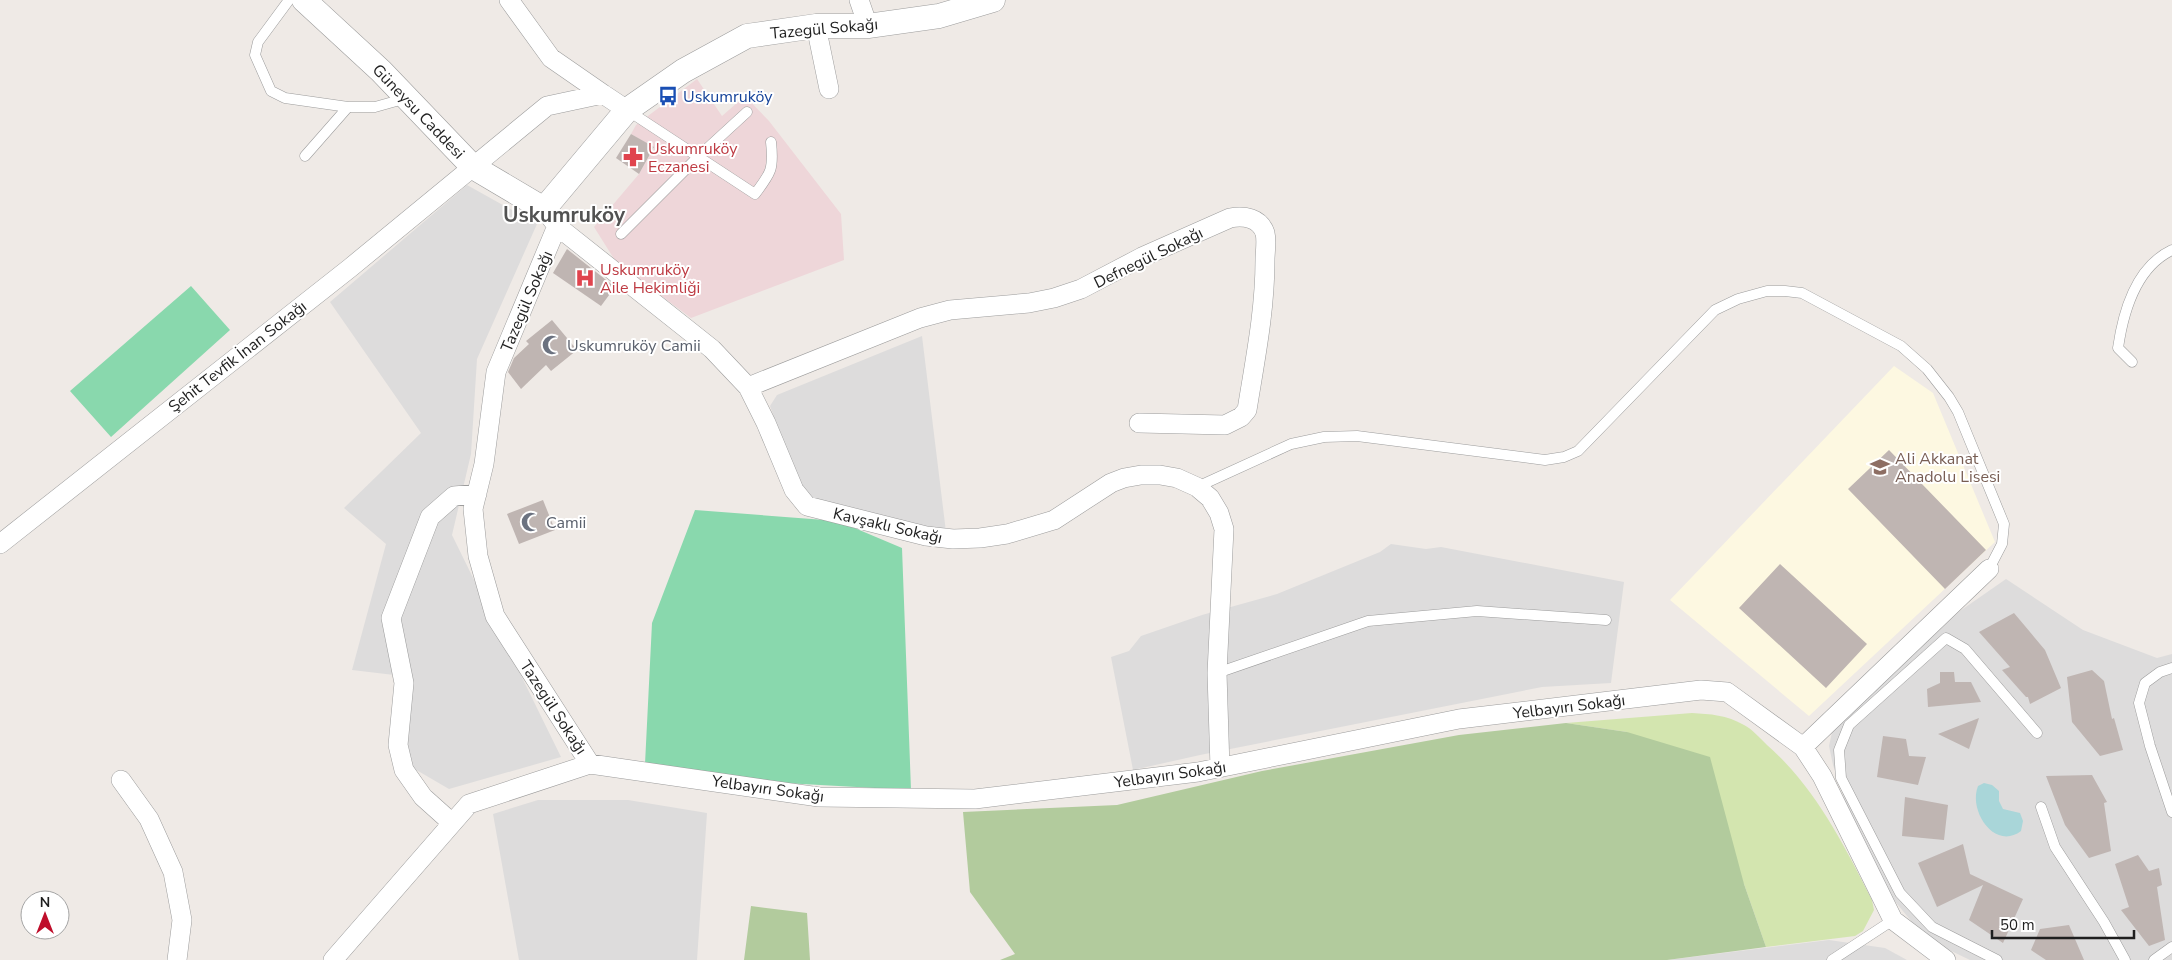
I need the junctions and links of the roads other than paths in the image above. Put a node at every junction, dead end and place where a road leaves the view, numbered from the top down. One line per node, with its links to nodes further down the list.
1 (289, 0): 11 (lane)
2 (304, 0): 10 (street, Güneysu Caddesi)
3 (509, 0): 9 (street)
4 (859, 0): 7 (street)
5 (993, 0): 7 (street, Tazegül Sokağı)
6 (816, 26): 7 (street, Tazegül Sokağı); 8 (street); 12 (street, Tazegül Sokağı)
7 (868, 26)
8 (829, 89)
9 (603, 94): 12 (street); 17 (street, Şehit Tevfik İnan Sokağı)
10 (407, 98): 11 (lane); 17 (street, Güneysu Caddesi)
11 (348, 107): 15 (lane)
12 (627, 110): 16 (lane); 18 (street, Tazegül Sokağı)
13 (747, 112): 16 (lane)
14 (772, 142): 16 (lane)
15 (305, 156)
16 (699, 156): 19 (lane)
17 (473, 167): 18 (street, Güneysu Caddesi); 26 (street, Şehit Tevfik İnan Sokağı)
18 (551, 218): 22 (street, Kavşaklı Sokağı); 25 (street, Tazegül Sokağı)
19 (621, 234)
20 (2172, 250): 21 (lane)
21 (2132, 362)
22 (748, 387): 23 (street, Defnegül Sokağı); 24 (street, Kavşaklı Sokağı)
23 (1139, 423)
24 (1197, 487): 27 (lane); 30 (street, Kavşaklı Sokağı)
25 (477, 494): 33 (street, Tazegül Sokağı); 38 (street)
26 (0, 544)
27 (1989, 569): 32 (street)
28 (1606, 620): 30 (lane)
29 (2172, 668): 37 (lane)
30 (1218, 673): 34 (street, Kavşaklı Sokağı)
31 (2037, 733): 45 (lane)
32 (1803, 747): 34 (street, Yelbayırı Sokağı); 39 (street, Yelbayırı Sokağı)
33 (590, 764): 34 (street, Yelbayırı Sokağı); 38 (street, Yelbayırı Sokağı)
34 (1220, 768)
35 (120, 780): 41 (street)
36 (2041, 807): 46 (lane)
37 (2172, 812)
38 (452, 823): 42 (street, Yelbayırı Sokağı)
39 (1893, 920): 43 (lane); 44 (street, Yelbayırı Sokağı)
40 (2172, 946): 47 (lane)
41 (177, 960)
42 (333, 960)
43 (1832, 960)
44 (1946, 960)
45 (1997, 960)
46 (2125, 960)
47 (2154, 960)

